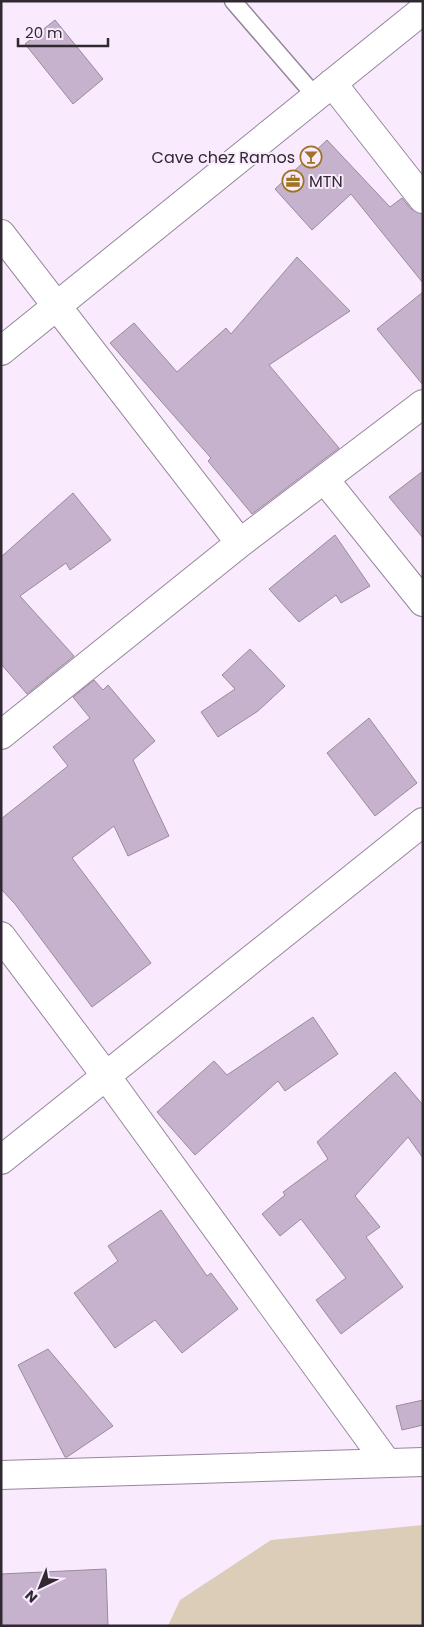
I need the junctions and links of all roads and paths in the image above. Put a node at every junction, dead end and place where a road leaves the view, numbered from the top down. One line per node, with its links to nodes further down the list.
1 (232, 1): 3 (lane)
2 (423, 10): 3 (street)
3 (324, 90): 4 (street); 6 (street)
4 (423, 199)
5 (1, 234): 6 (street)
6 (56, 306): 7 (street); 10 (street)
7 (1, 351)
8 (423, 404): 9 (street)
9 (325, 480): 10 (street); 11 (street)
10 (240, 543): 12 (street)
11 (423, 602)
12 (1, 735)
13 (423, 822): 15 (street)
14 (1, 936): 15 (street)
15 (106, 1076): 16 (street); 18 (street)
16 (1, 1160)
17 (423, 1462): 18 (street)
18 (387, 1463): 19 (street)
19 (1, 1475)

